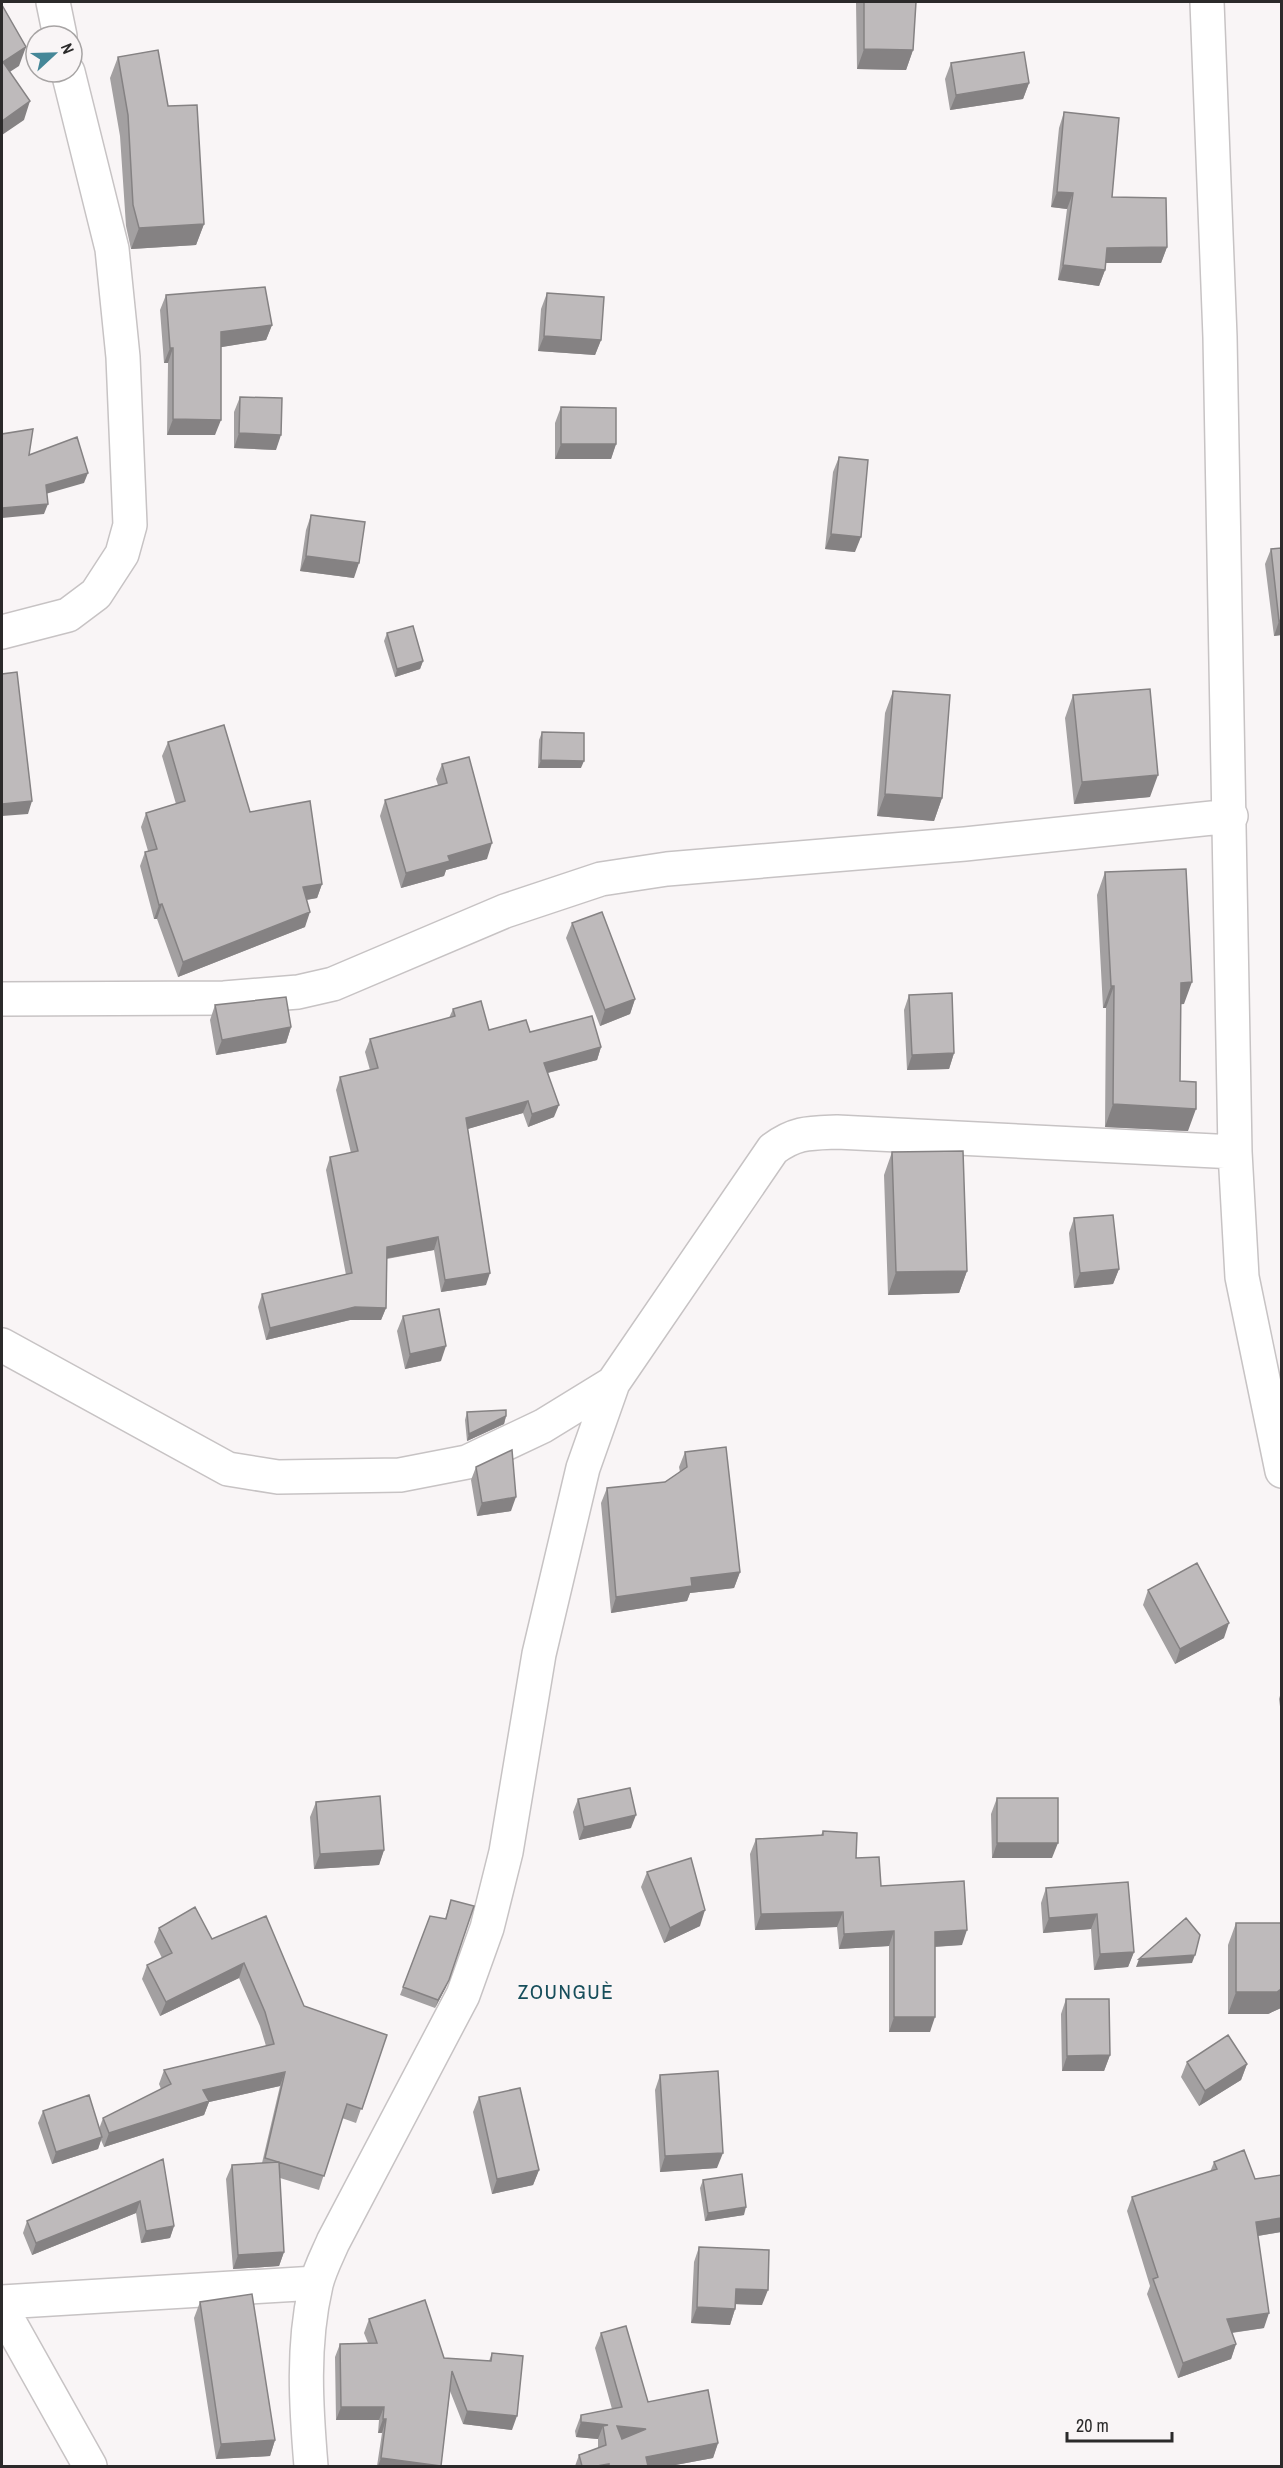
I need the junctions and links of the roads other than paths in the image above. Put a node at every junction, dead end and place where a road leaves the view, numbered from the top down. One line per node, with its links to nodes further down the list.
1 (53, 2): 3 (street)
2 (1207, 2): 6 (street)
3 (58, 24)
4 (71, 84): 5 (street)
5 (2, 632)
6 (1230, 816): 7 (street); 8 (street)
7 (2, 999)
8 (1235, 1152): 10 (street); 11 (street)
9 (2, 1345): 10 (street)
10 (613, 1383): 12 (street)
11 (1281, 1471)
12 (316, 2283): 13 (street); 16 (street)
13 (2, 2302)
14 (2, 2309): 15 (street)
15 (90, 2466)
16 (311, 2466)

